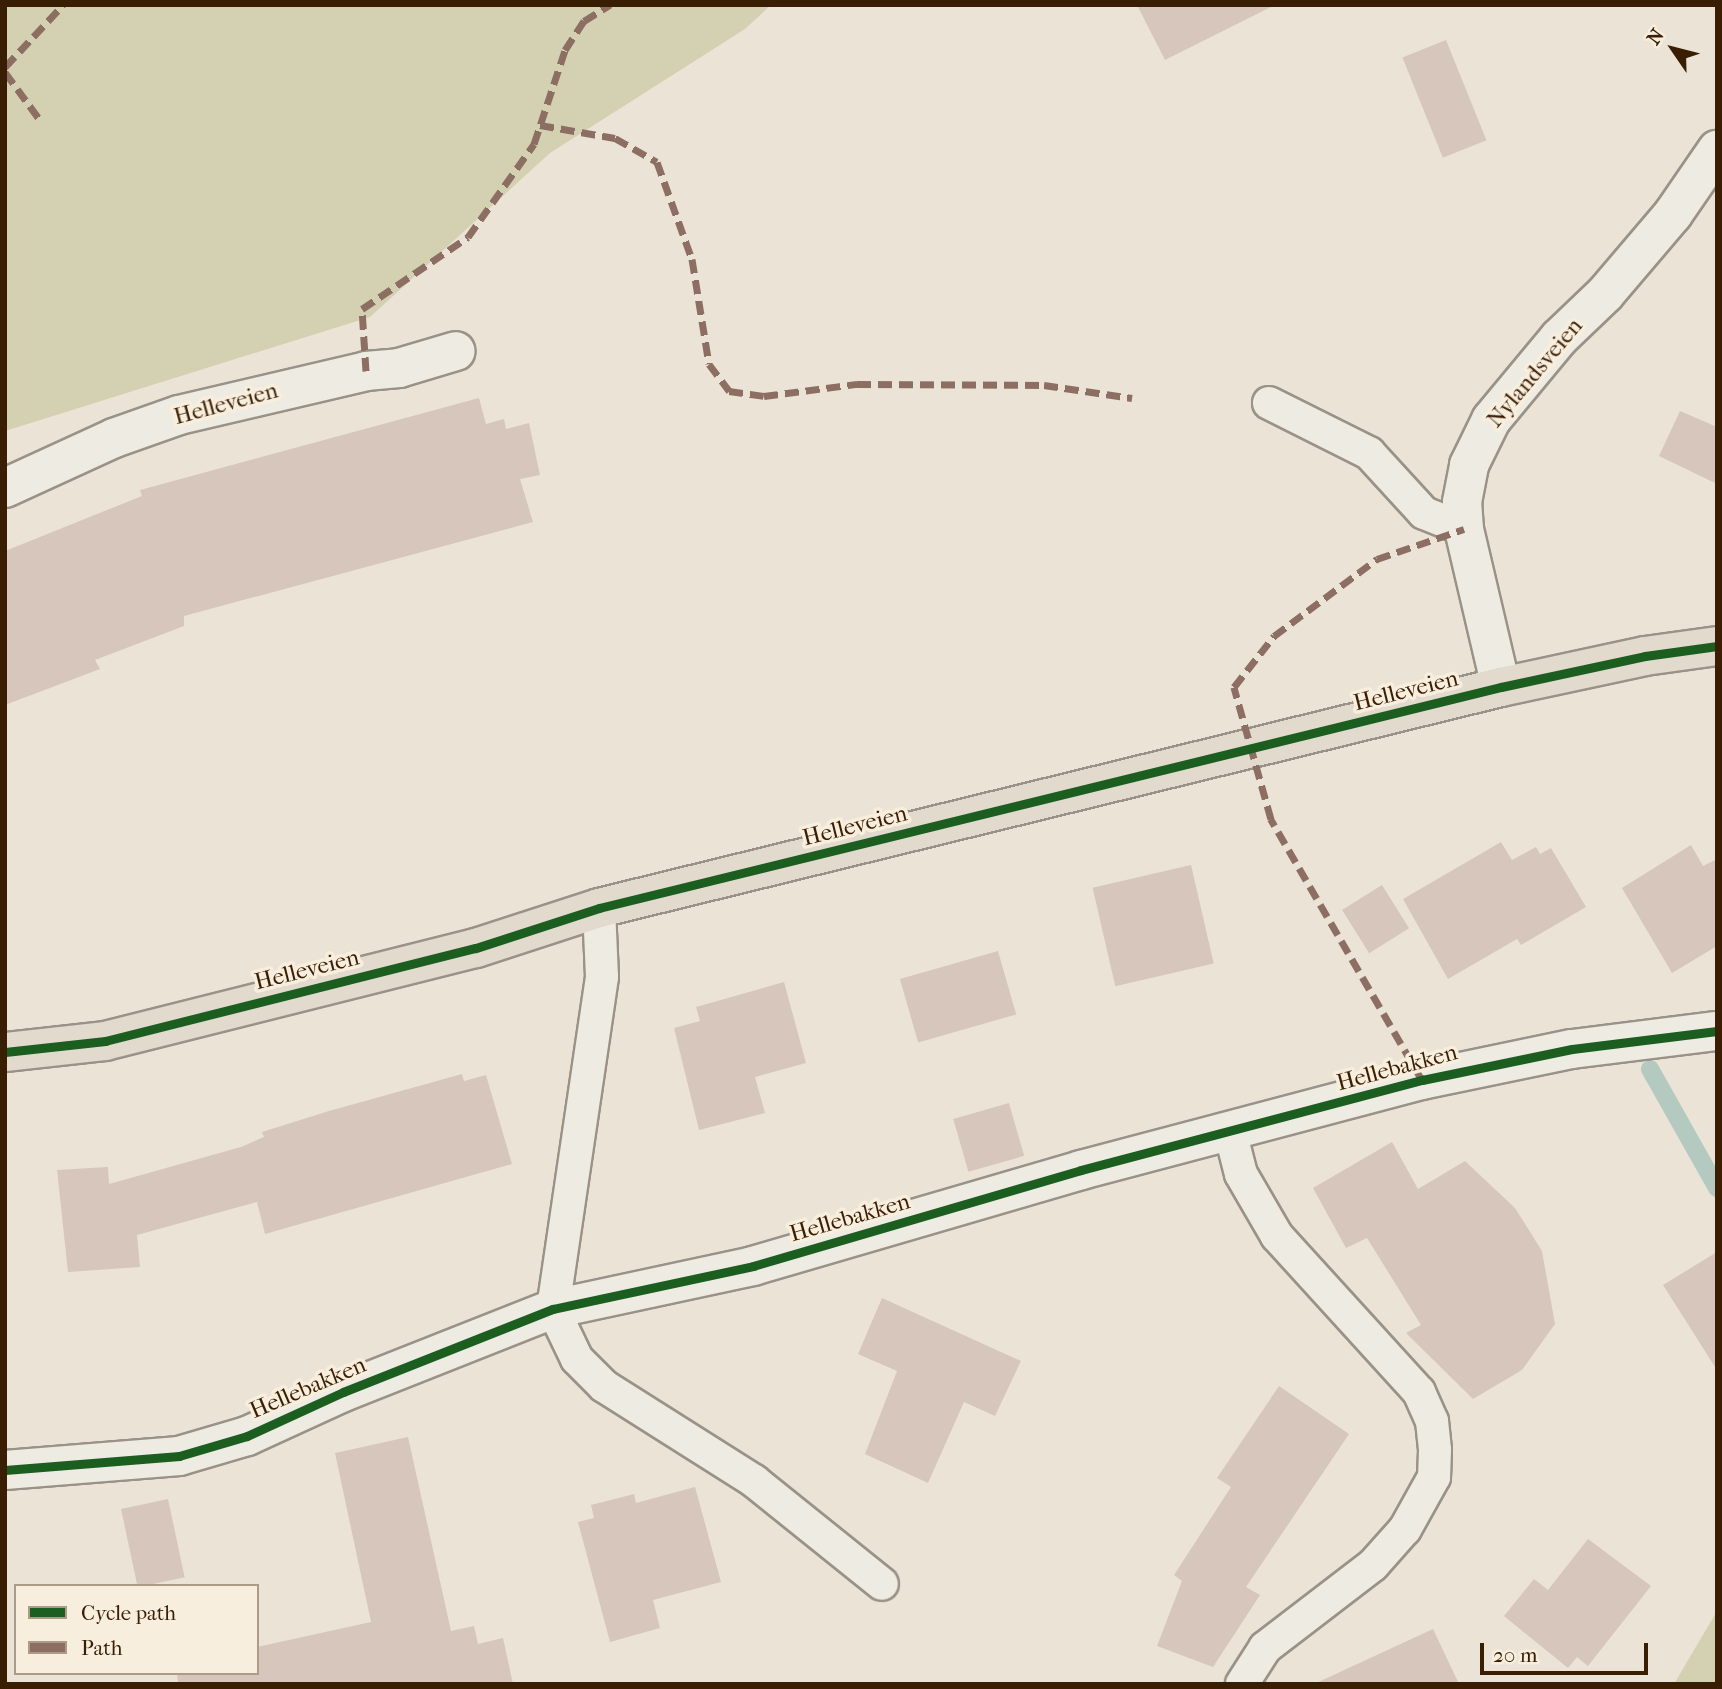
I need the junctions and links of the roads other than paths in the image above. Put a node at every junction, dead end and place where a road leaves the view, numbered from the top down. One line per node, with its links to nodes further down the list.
1 (1711, 168): 5 (street, Nylandsveien)
2 (456, 351): 4 (street, Helleveien)
3 (1269, 403): 5 (lane)
4 (5, 488)
5 (1464, 529): 7 (street, Nylandsveien)
6 (1717, 646): 7 (main road, Helleveien)
7 (1501, 687): 8 (main road, Helleveien)
8 (599, 908): 10 (main road, Helleveien); 12 (lane)
9 (1717, 1031): 11 (street, Hellebakken)
10 (5, 1052)
11 (1230, 1131): 12 (street, Hellebakken); 15 (lane)
12 (553, 1309): 13 (street, Hellebakken); 14 (lane)
13 (5, 1469)
14 (883, 1584)
15 (1242, 1684)

